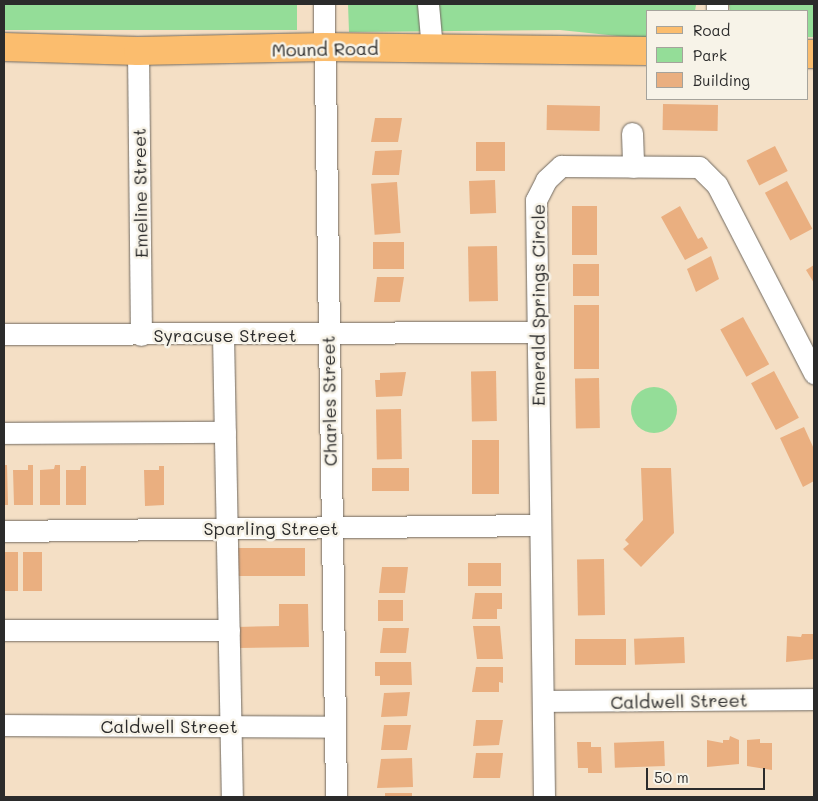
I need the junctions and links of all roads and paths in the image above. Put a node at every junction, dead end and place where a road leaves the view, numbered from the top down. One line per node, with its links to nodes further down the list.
1 (324, 4): 4 (street, Charles Street)
2 (428, 4): 5 (street)
3 (4, 47): 6 (main road, Mound Road)
4 (324, 48): 5 (main road, Mound Road); 6 (main road, Mound Road); 12 (street, Charles Street)
5 (432, 49): 7 (main road, Mound Road)
6 (138, 51): 13 (street, Emeline Street)
7 (646, 51)
8 (632, 133): 9 (street)
9 (633, 167): 10 (street, Emerald Springs Circle); 15 (street, Emerald Springs Circle)
10 (536, 332): 12 (street, Syracuse Street); 18 (street, Emerald Springs Circle)
11 (4, 334): 13 (street, Syracuse Street)
12 (328, 334): 14 (street, Syracuse Street); 20 (street, Charles Street)
13 (141, 335): 14 (street, Syracuse Street)
14 (223, 335): 16 (street)
15 (813, 367)
16 (225, 432): 17 (street); 19 (street)
17 (4, 433)
18 (538, 526): 20 (street, Sparling Street); 25 (street, Emerald Springs Circle)
19 (226, 528): 20 (street, Sparling Street); 21 (street, Sparling Street); 23 (street)
20 (331, 528): 28 (street, Charles Street)
21 (4, 531)
22 (4, 630): 23 (street)
23 (229, 630): 27 (street)
24 (814, 699): 25 (street, Caldwell Street)
25 (544, 701): 31 (street, Emerald Springs Circle)
26 (4, 725): 27 (street, Caldwell Street)
27 (231, 727): 28 (street, Caldwell Street); 29 (street)
28 (335, 727): 30 (street, Charles Street)
29 (232, 797)
30 (336, 797)
31 (544, 797)

